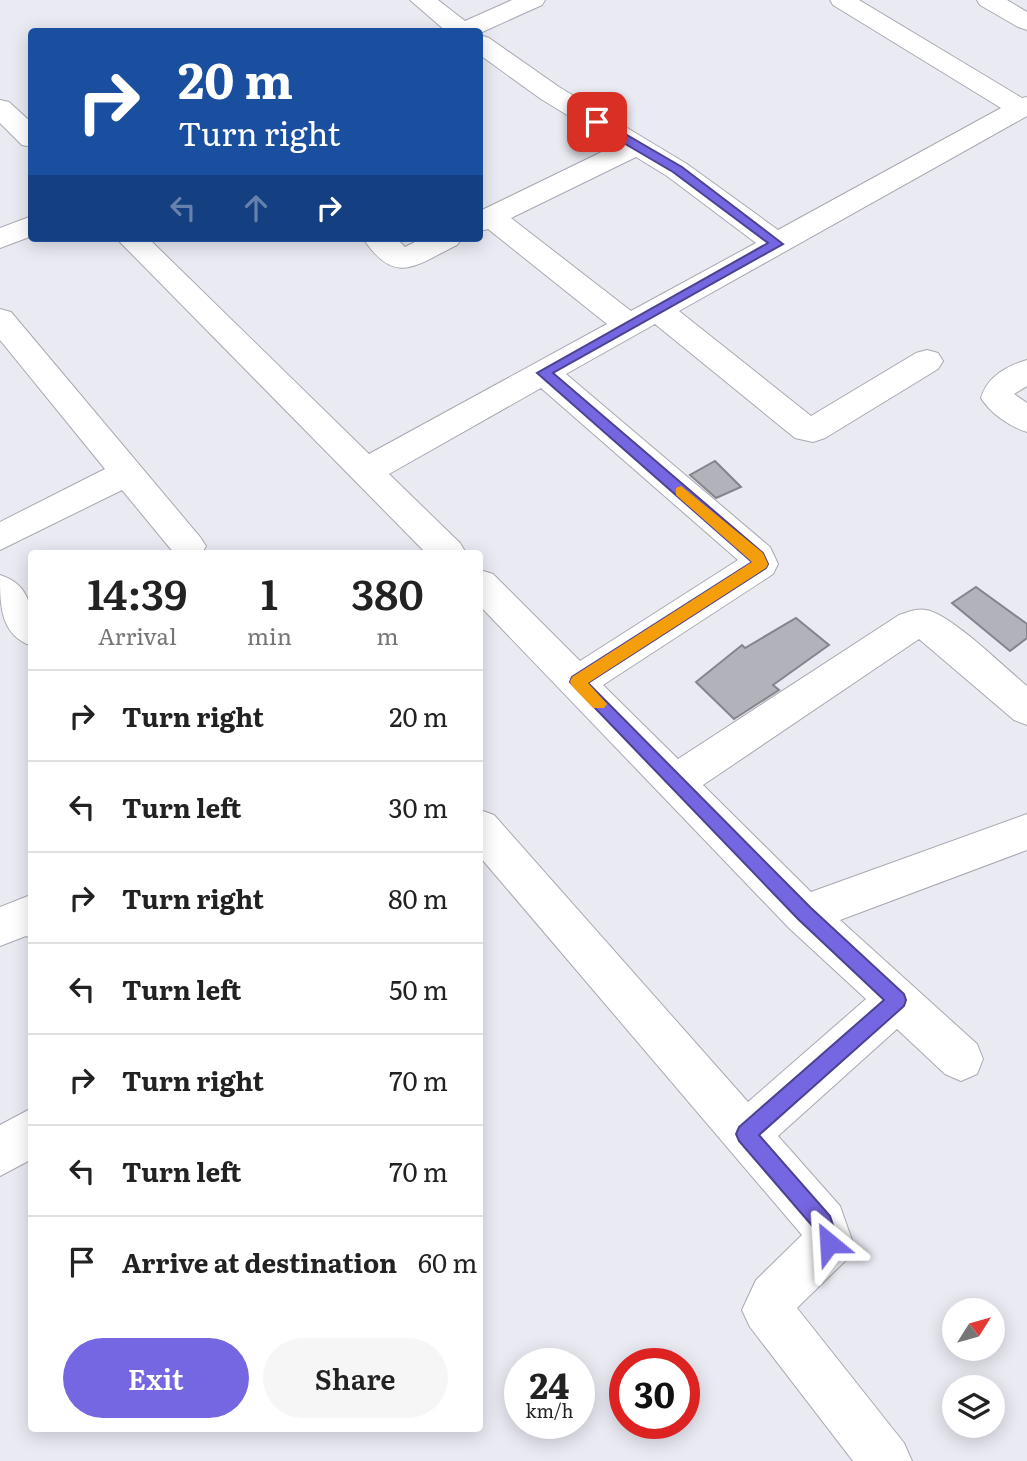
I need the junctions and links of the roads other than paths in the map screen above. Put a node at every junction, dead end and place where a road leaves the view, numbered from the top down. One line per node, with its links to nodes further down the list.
1 (422, 0): 6 (street)
2 (533, 0): 7 (street)
3 (842, 0): 9 (street)
4 (989, 0): 5 (street)
5 (1027, 22)
6 (459, 28)
7 (470, 28)
8 (483, 45): 12 (street)
9 (1024, 107): 19 (street)
10 (0, 108): 11 (street)
11 (28, 135)
12 (636, 146): 13 (street); 19 (street)
13 (485, 220): 22 (street)
14 (28, 227): 15 (street)
15 (0, 239)
16 (135, 242): 27 (street)
17 (382, 242): 18 (street)
18 (439, 242)
19 (777, 244): 20 (street)
20 (657, 310): 22 (street); 23 (street)
21 (0, 320): 28 (street)
22 (629, 325): 25 (street)
23 (927, 361)
24 (1027, 371): 26 (street)
25 (543, 373): 27 (street); 35 (street)
26 (1027, 420)
27 (366, 471): 31 (street)
28 (129, 472): 29 (street); 30 (street)
29 (0, 537)
30 (188, 546)
31 (445, 550)
32 (483, 587): 35 (street)
33 (0, 589): 34 (street)
34 (28, 627)
35 (577, 682): 37 (street)
36 (1027, 709): 37 (street)
37 (675, 782): 40 (street)
38 (483, 831): 46 (street)
39 (1027, 832): 40 (street)
40 (804, 914): 43 (street)
41 (28, 915): 42 (street)
42 (0, 927)
43 (897, 1000): 44 (street); 46 (street)
44 (961, 1059)
45 (28, 1134): 47 (street)
46 (746, 1134): 48 (street)
47 (0, 1153)
48 (886, 1461)

